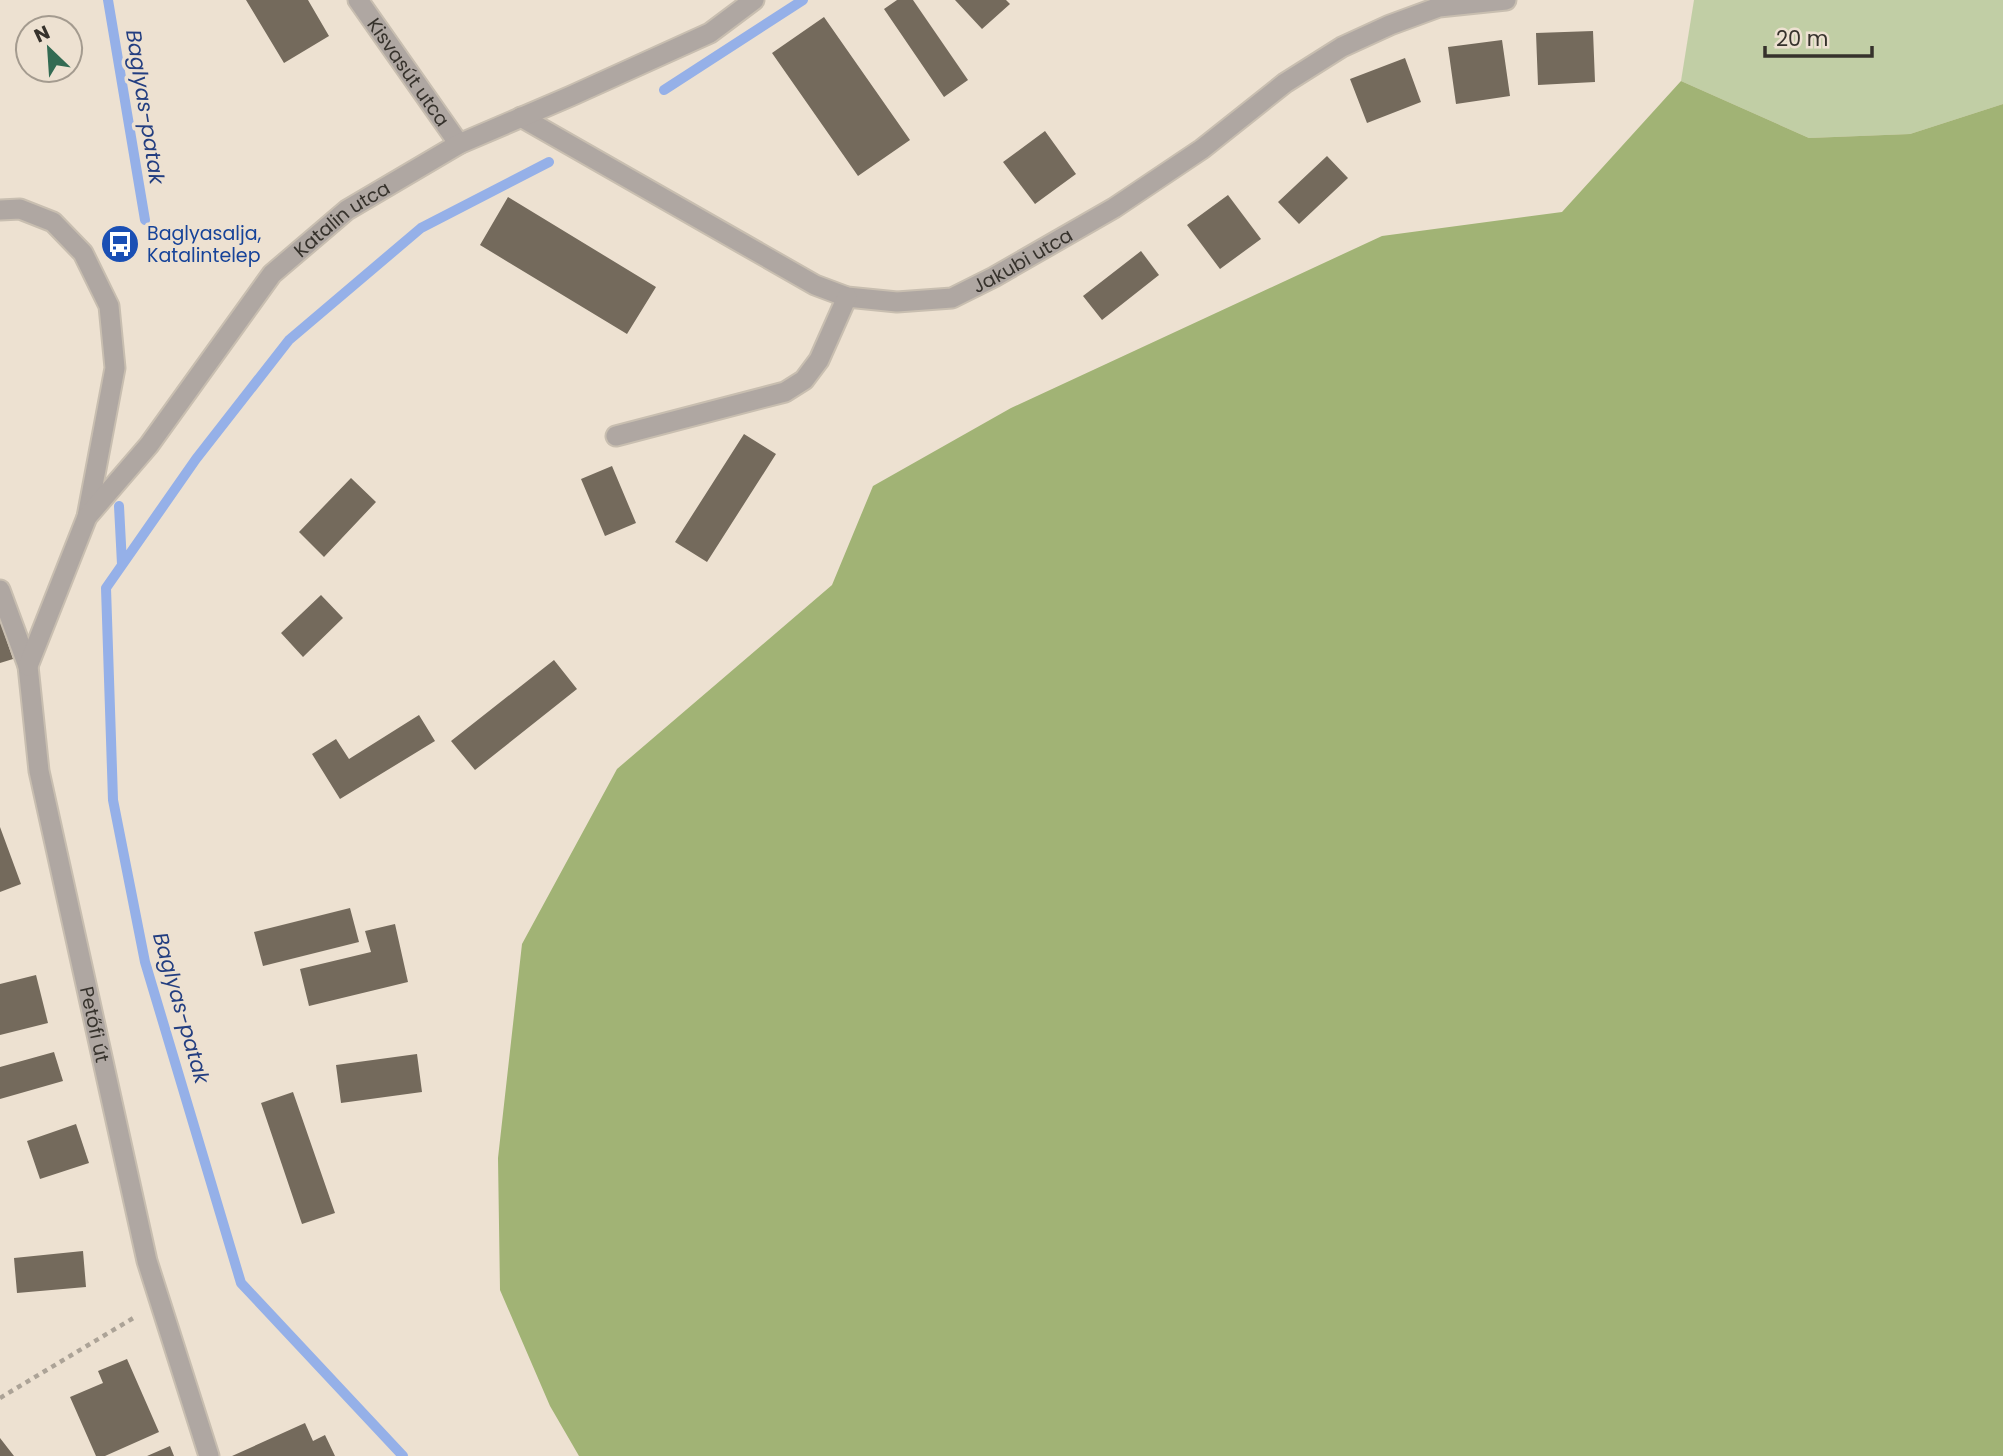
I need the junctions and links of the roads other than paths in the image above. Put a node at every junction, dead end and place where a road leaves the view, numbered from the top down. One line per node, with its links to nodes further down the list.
1 (358, 0): 5 (street, Kisvasút utca)
2 (754, 0): 4 (street, Katalin utca)
3 (1506, 0): 7 (street, Jakubi utca)
4 (522, 117): 5 (street, Katalin utca); 7 (street, Jakubi utca)
5 (459, 144): 9 (street, Katalin utca)
6 (0, 210): 9 (street)
7 (847, 297): 8 (street)
8 (616, 436)
9 (87, 517): 11 (street, Katalin utca)
10 (0, 590): 11 (street, Petőfi út)
11 (28, 666): 12 (street, Petőfi út)
12 (209, 1456)

